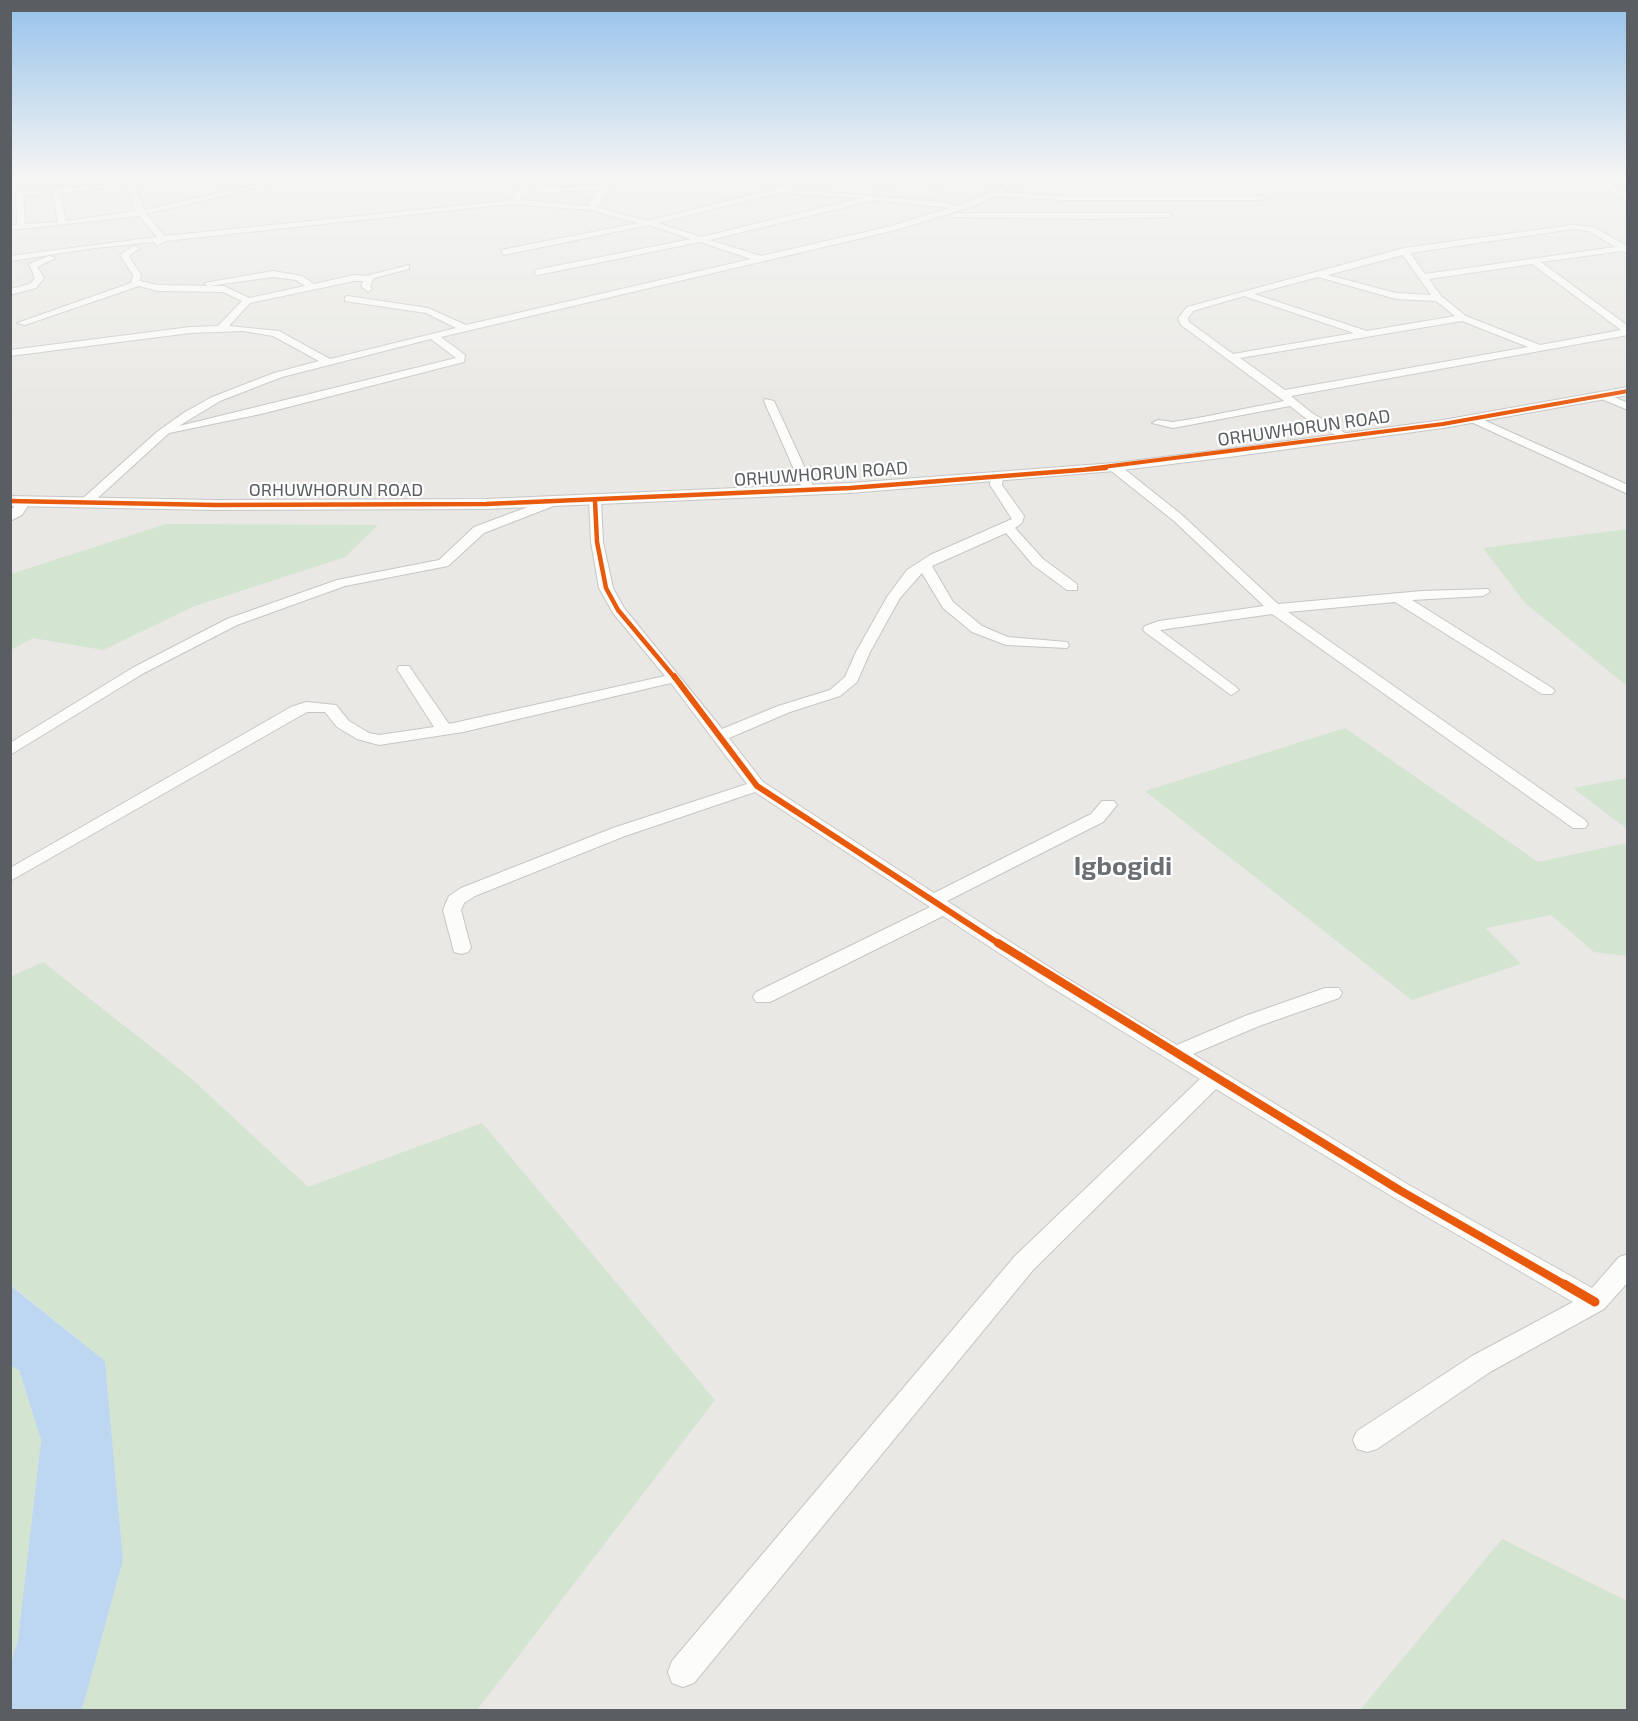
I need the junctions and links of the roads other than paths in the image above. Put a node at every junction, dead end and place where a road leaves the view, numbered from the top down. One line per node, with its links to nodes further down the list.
1 (57, 257): 19 (street)
2 (126, 257): 16 (street)
3 (612, 257): 12 (street)
4 (756, 257): 9 (street)
5 (768, 257): 9 (street)
6 (1377, 257): 13 (street)
7 (1408, 257): 14 (street)
8 (1555, 257): 10 (street)
9 (761, 259): 29 (street)
10 (1532, 260): 14 (street); 30 (street)
11 (406, 267): 15 (street)
12 (538, 272)
13 (1315, 273): 20 (street); 21 (street)
14 (1423, 277): 21 (street)
15 (368, 279): 17 (street); 24 (street)
16 (136, 283): 18 (street); 27 (street)
17 (313, 287): 18 (street); 23 (street)
18 (195, 289): 23 (street)
19 (10, 292)
20 (1243, 293): 31 (street); 35 (street)
21 (1438, 298): 26 (street)
22 (348, 299): 24 (street)
23 (247, 301): 28 (street)
24 (389, 304): 29 (street)
25 (10, 316): 27 (street)
26 (1462, 318): 31 (street); 34 (street)
27 (22, 323): 33 (street)
28 (222, 327): 33 (street); 36 (street)
29 (466, 328): 32 (street)
30 (1628, 332): 34 (street)
31 (1365, 334): 35 (street)
32 (433, 336): 36 (street); 45 (street)
33 (14, 348)
34 (1539, 348): 38 (street)
35 (1230, 357): 38 (street)
36 (326, 361): 45 (street)
37 (1628, 391): 39 (street, ORHUWHORUN ROAD)
38 (1283, 394): 41 (street)
39 (1603, 396): 42 (street); 43 (street, ORHUWHORUN ROAD)
40 (770, 401): 49 (street)
41 (1293, 402): 44 (street); 46 (street)
42 (1628, 407)
43 (1473, 419): 46 (street, ORHUWHORUN ROAD); 50 (street)
44 (1158, 423)
45 (162, 433): 54 (street)
46 (1346, 438): 47 (street, ORHUWHORUN ROAD)
47 (1114, 467): 48 (street, ORHUWHORUN ROAD); 61 (street)
48 (997, 477): 49 (street, ORHUWHORUN ROAD); 56 (street)
49 (809, 490): 52 (street, ORHUWHORUN ROAD)
50 (1628, 490)
51 (18, 501): 54 (street, ORHUWHORUN ROAD); 55 (street)
52 (596, 501): 53 (street, ORHUWHORUN ROAD); 64 (street)
53 (552, 502): 54 (street, ORHUWHORUN ROAD); 69 (street)
54 (86, 503)
55 (10, 518)
56 (1008, 527): 57 (street); 58 (street)
57 (925, 564): 62 (street); 68 (street)
58 (1072, 587)
59 (1483, 592): 60 (street)
60 (1397, 597): 61 (street); 66 (street)
61 (1275, 609): 65 (street); 72 (street)
62 (1062, 645)
63 (404, 669): 67 (street)
64 (675, 678): 67 (street); 68 (street)
65 (1231, 690)
66 (1546, 691)
67 (444, 730): 73 (street)
68 (719, 736): 70 (street)
69 (10, 750)
70 (757, 786): 74 (street); 75 (street)
71 (1108, 805): 74 (street)
72 (1579, 824)
73 (10, 876)
74 (938, 905): 77 (street); 78 (street)
75 (461, 948)
76 (1332, 993): 78 (street)
77 (763, 997)
78 (1177, 1053): 79 (street)
79 (1216, 1077): 81 (street); 83 (street)
80 (1628, 1264): 81 (street)
81 (1595, 1302): 82 (street)
82 (1367, 1440)
83 (683, 1672)

